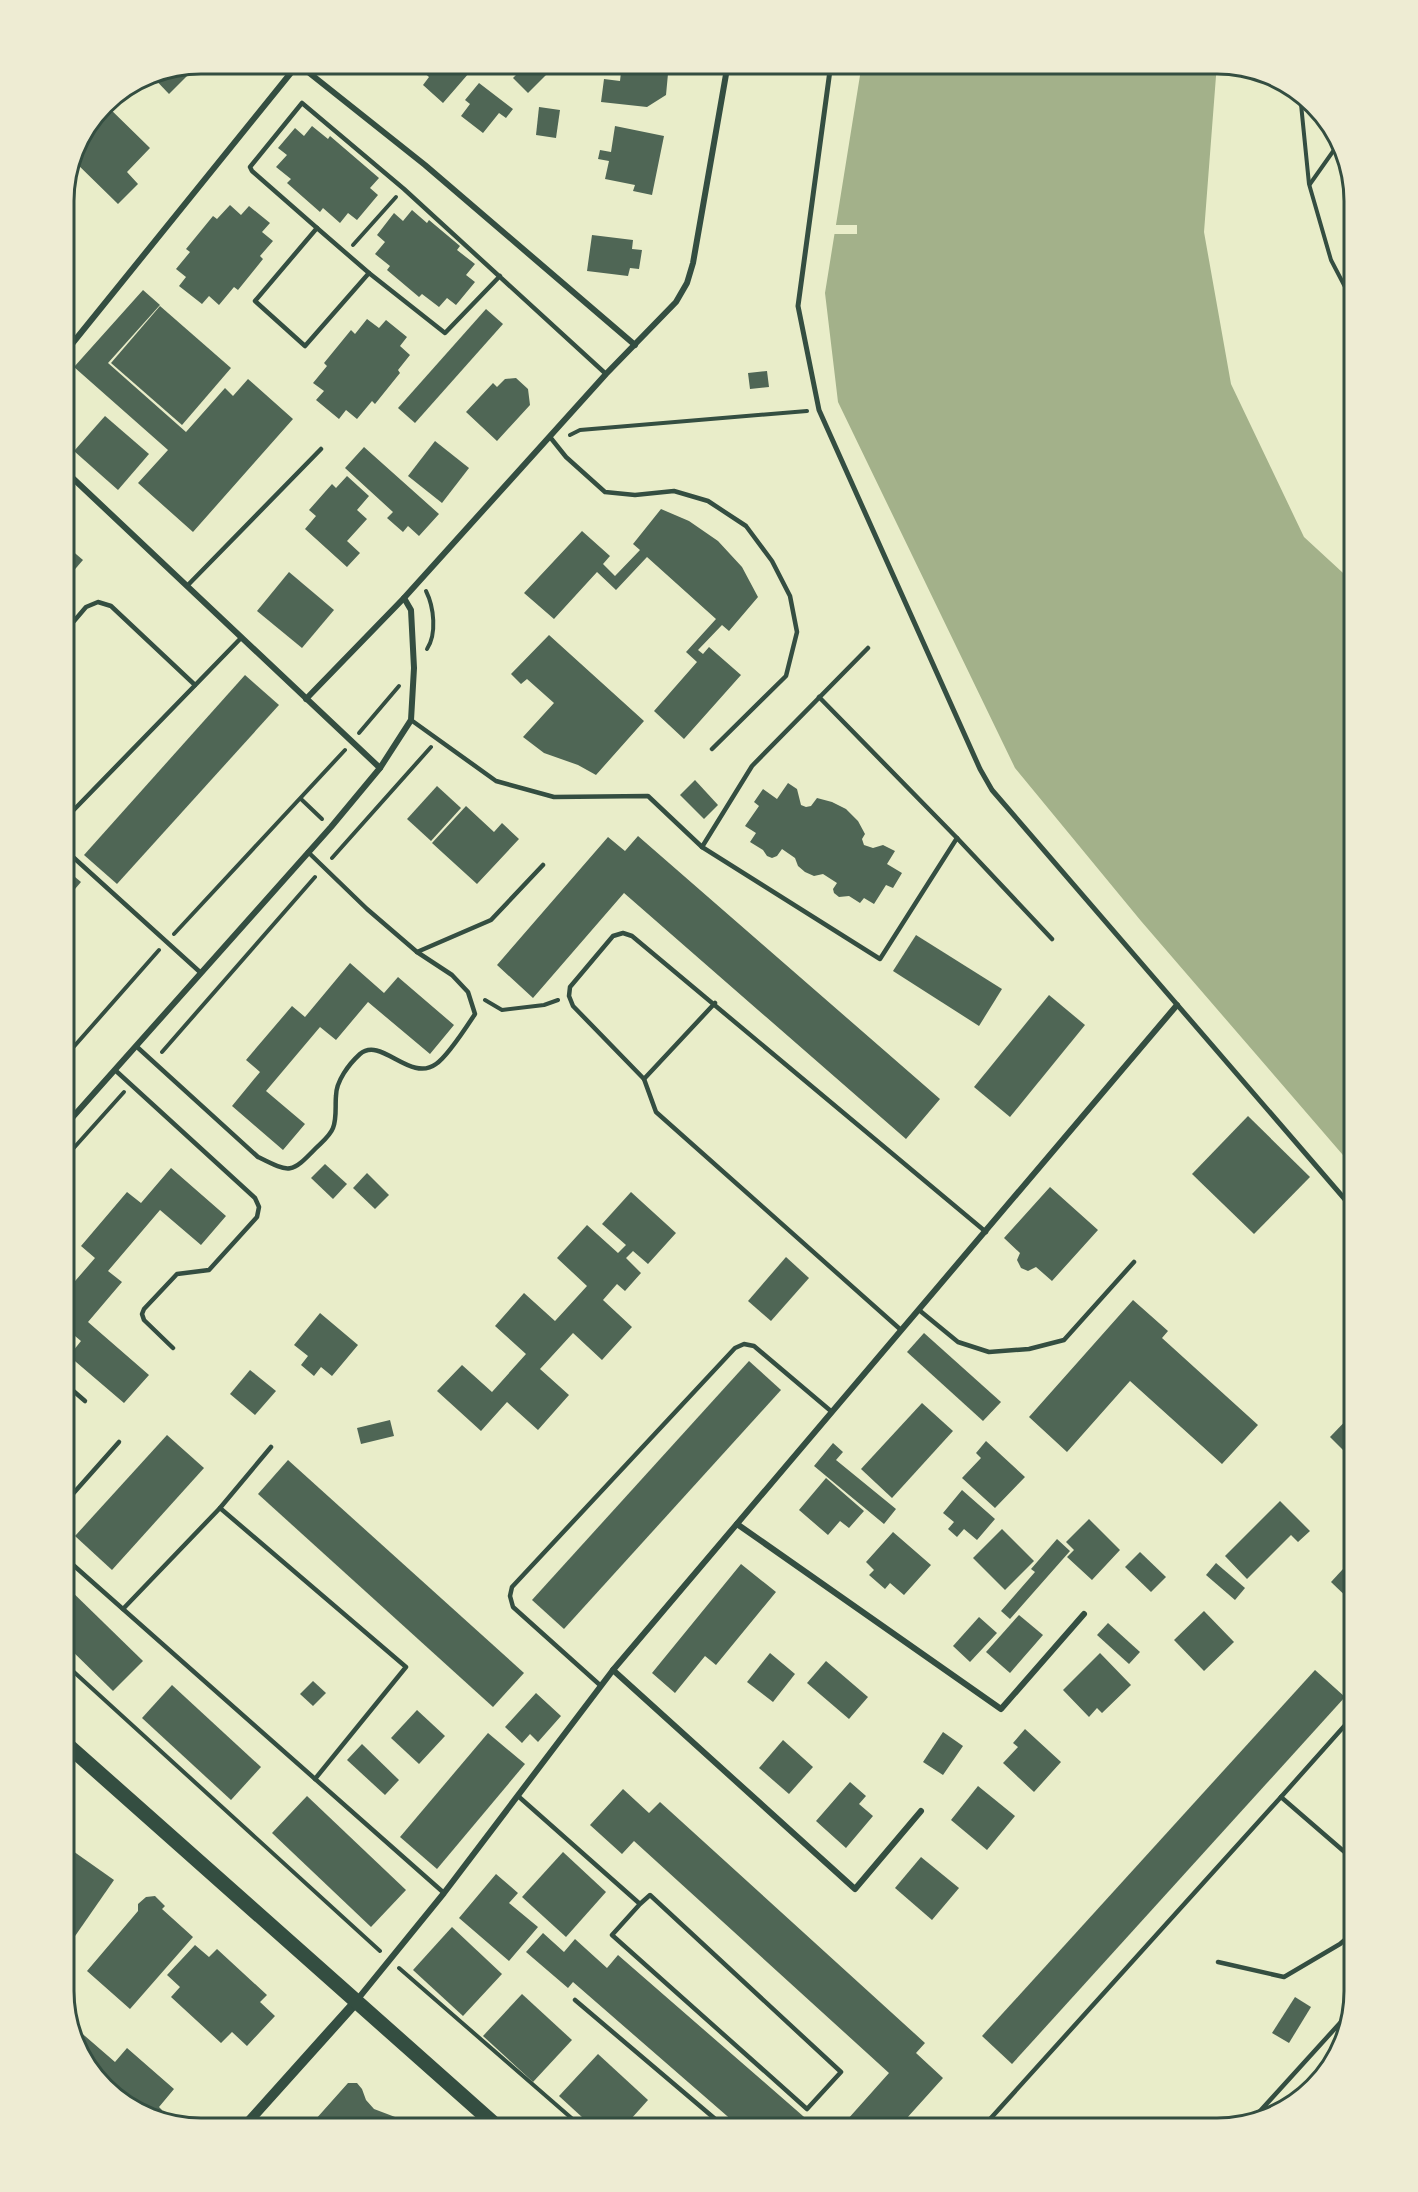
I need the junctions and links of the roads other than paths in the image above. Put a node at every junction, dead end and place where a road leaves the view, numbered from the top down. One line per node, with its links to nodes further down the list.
1 (289, 74): 8 (street)
2 (310, 74): 9 (street)
3 (726, 74): 9 (street)
4 (830, 74): 35 (street)
5 (317, 228): 6 (lane); 6 (lane); 7 (lane)
6 (369, 273): 7 (lane)
7 (500, 276): 10 (lane)
8 (74, 341)
9 (635, 345): 10 (street)
10 (606, 375): 11 (street)
11 (550, 437): 15 (street); 23 (lane)
12 (321, 449): 14 (lane)
13 (74, 479): 14 (street)
14 (186, 586): 17 (street)
15 (404, 598): 21 (street); 22 (street)
16 (74, 622): 19 (lane)
17 (241, 638): 19 (lane); 21 (street)
18 (868, 648): 20 (lane)
19 (195, 685): 25 (lane)
20 (819, 698): 26 (lane); 27 (lane)
21 (306, 699): 24 (street)
22 (411, 720): 24 (street); 27 (lane)
23 (712, 748)
24 (380, 768): 28 (street)
25 (74, 810)
26 (957, 838): 27 (lane); 31 (lane)
27 (702, 847)
28 (308, 852): 32 (lane); 33 (street)
29 (74, 858): 33 (lane)
30 (543, 865): 32 (lane)
31 (1052, 939)
32 (417, 952): 36 (lane)
33 (201, 973): 36 (street)
34 (715, 1003): 38 (lane); 38 (lane); 41 (lane)
35 (1177, 1005): 40 (street); 41 (street)
36 (136, 1046): 37 (street)
37 (115, 1070): 39 (street); 45 (lane)
38 (644, 1079): 44 (lane)
39 (74, 1116)
40 (1344, 1198)
41 (986, 1232): 43 (street)
42 (1134, 1262): 43 (lane)
43 (919, 1310): 44 (street)
44 (901, 1330): 48 (street)
45 (173, 1348)
46 (74, 1392): 47 (lane)
47 (85, 1401)
48 (832, 1412): 53 (street); 58 (lane)
49 (119, 1442): 51 (lane)
50 (271, 1447): 52 (lane)
51 (74, 1493)
52 (220, 1508): 55 (lane); 61 (lane)
53 (737, 1524): 56 (street); 57 (street)
54 (74, 1566): 55 (lane)
55 (123, 1609): 61 (lane)
56 (1084, 1614)
57 (613, 1670): 58 (street); 64 (street)
58 (602, 1686): 62 (street)
59 (1344, 1726): 63 (lane)
60 (74, 1751): 71 (main road)
61 (315, 1779): 66 (lane)
62 (518, 1796): 66 (street); 67 (lane)
63 (1281, 1797): 65 (lane); 77 (lane)
64 (921, 1811)
65 (1344, 1851)
66 (444, 1893): 71 (street)
67 (640, 1904): 67 (lane)
68 (1344, 1941): 69 (lane)
69 (1218, 1962)
70 (575, 2000): 76 (lane)
71 (356, 2002): 74 (street); 75 (main road)
72 (1340, 2023): 73 (lane)
73 (1260, 2111)
74 (252, 2118)
75 (488, 2118)
76 (714, 2118)
77 (991, 2118)

